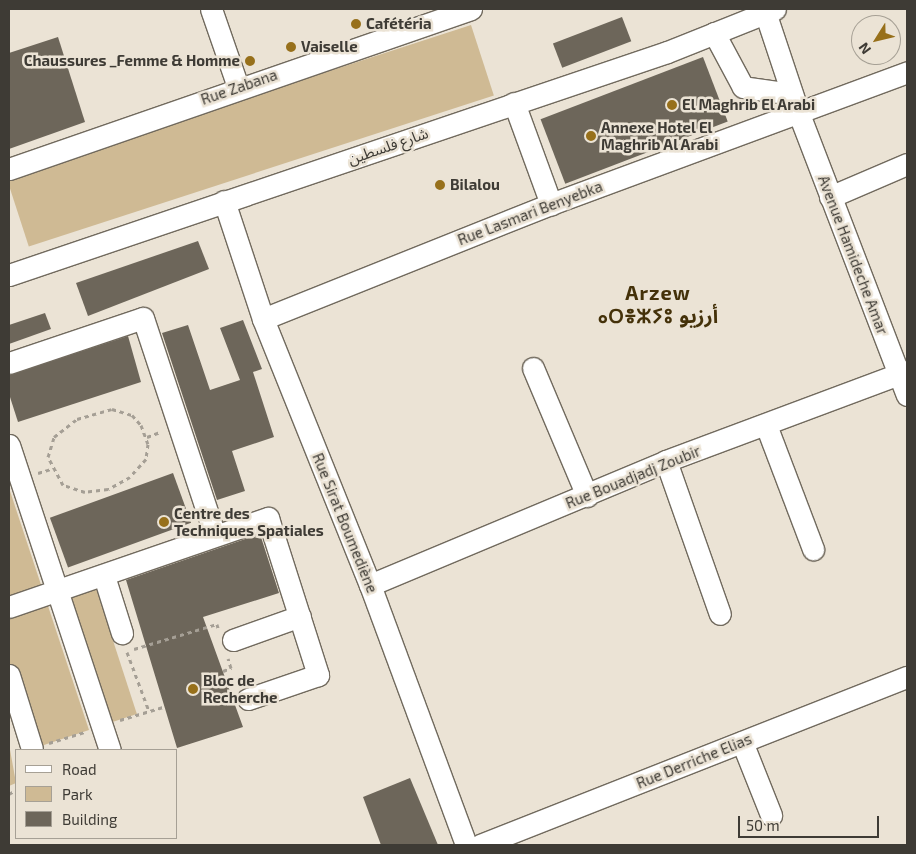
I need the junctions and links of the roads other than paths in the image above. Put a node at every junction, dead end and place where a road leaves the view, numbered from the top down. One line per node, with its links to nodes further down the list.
1 (210, 9): 6 (street)
2 (471, 9): 6 (street, Rue Zabana)
3 (768, 10): 4 (street, شارع فلسطين); 8 (street, Avenue Hamideche Amar)
4 (714, 33): 7 (street, شارع فلسطين); 8 (street)
5 (907, 72): 8 (street, Rue Lasmari Benyebka)
6 (238, 88): 10 (street, Rue Zabana)
7 (514, 103): 12 (street, شارع فلسطين); 13 (street)
8 (795, 104): 11 (street, Avenue Hamideche Amar); 13 (street, Rue Lasmari Benyebka)
9 (907, 164): 11 (street)
10 (9, 169)
11 (830, 197): 18 (street, Avenue Hamideche Amar)
12 (224, 201): 14 (street, شارع فلسطين); 15 (street, Rue Sirat Boumediène)
13 (551, 204): 15 (street, Rue Lasmari Benyebka)
14 (9, 275)
15 (263, 319): 27 (street, Rue Sirat Boumediène)
16 (9, 363): 24 (street)
17 (533, 368): 23 (street)
18 (903, 372): 19 (street, Avenue Hamideche Amar); 20 (street, Rue Bouadjadj Zoubir)
19 (907, 396)
20 (766, 425): 22 (street, Rue Bouadjadj Zoubir); 25 (street)
21 (9, 445): 28 (street)
22 (666, 461): 23 (street, Rue Bouadjadj Zoubir); 30 (street)
23 (587, 496): 27 (street, Rue Bouadjadj Zoubir)
24 (214, 533): 26 (street); 31 (street)
25 (813, 549)
26 (104, 576): 28 (street); 33 (street)
27 (370, 585): 41 (street, Rue Sirat Boumediène)
28 (60, 591): 29 (street); 39 (street)
29 (9, 607)
30 (720, 614)
31 (300, 616): 32 (street); 36 (street)
32 (226, 641)
33 (124, 642)
34 (9, 675): 38 (street)
35 (907, 676): 37 (street, Rue Derriche Elias)
36 (248, 698)
37 (742, 742): 40 (street); 42 (street, Rue Derriche Elias)
38 (32, 749)
39 (110, 749)
40 (771, 814)
41 (466, 845)
42 (480, 845)

